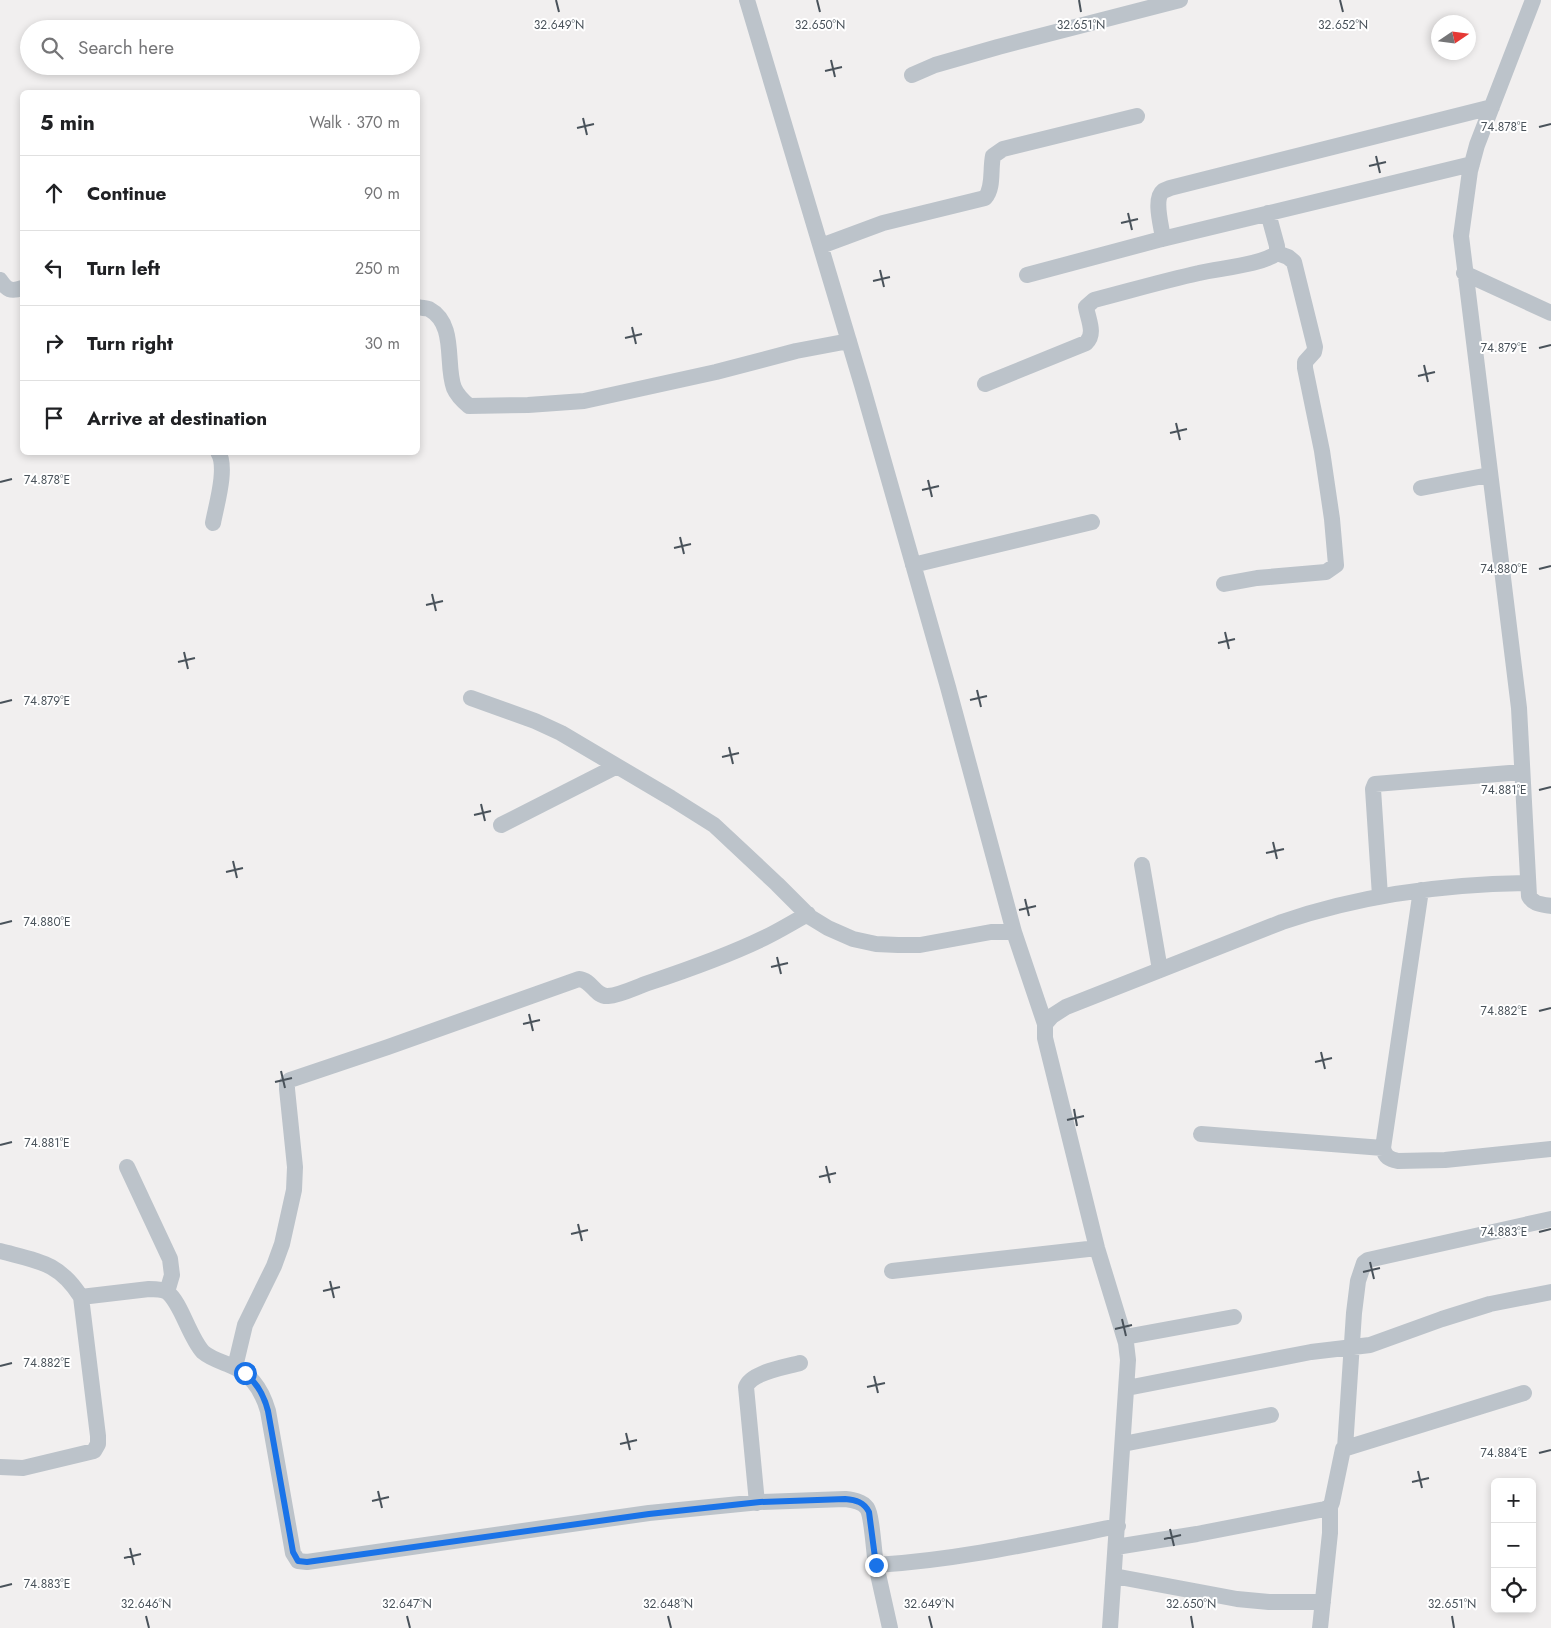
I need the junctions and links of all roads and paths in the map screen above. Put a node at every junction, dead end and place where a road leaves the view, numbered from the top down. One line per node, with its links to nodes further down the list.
1 (747, 0): 10 (street)
2 (1180, 0): 4 (street)
3 (1533, 0): 5 (street)
4 (912, 75)
5 (1492, 106): 7 (street); 9 (street)
6 (1137, 116): 10 (street)
7 (1472, 164): 8 (street); 12 (street)
8 (1268, 212): 9 (street); 11 (street)
9 (1164, 239): 13 (street)
10 (821, 246): 18 (street)
11 (1277, 253): 19 (street); 26 (street)
12 (1464, 273): 17 (street); 21 (street)
13 (1027, 275)
14 (0, 280): 15 (street)
15 (20, 288)
16 (420, 307): 18 (street)
17 (1551, 313)
18 (849, 341): 25 (street)
19 (985, 384)
20 (220, 455): 24 (street)
21 (1489, 475): 22 (street); 29 (street)
22 (1421, 488)
23 (1092, 522): 25 (street)
24 (213, 523)
25 (914, 565): 37 (street)
26 (1224, 584)
27 (471, 698): 28 (street)
28 (617, 766): 30 (street); 36 (street)
29 (1522, 772): 32 (street); 34 (street)
30 (501, 825)
31 (1142, 864): 38 (street)
32 (1528, 883): 33 (street); 35 (street)
33 (1422, 890): 34 (street); 41 (street)
34 (1380, 896): 38 (street)
35 (1551, 906)
36 (808, 914): 37 (street); 55 (street)
37 (1014, 932): 39 (street)
38 (1160, 970): 39 (street)
39 (1046, 1024): 45 (street)
40 (1202, 1134): 41 (street)
41 (1383, 1148): 42 (street)
42 (1551, 1149)
43 (127, 1166): 48 (street)
44 (1551, 1219): 53 (street)
45 (1098, 1248): 47 (street); 52 (street)
46 (0, 1251): 50 (street)
47 (892, 1271)
48 (167, 1292): 50 (street); 55 (street)
49 (1551, 1292): 53 (street)
50 (82, 1297): 61 (street)
51 (1234, 1317): 52 (street)
52 (1124, 1337): 56 (street)
53 (1351, 1347): 56 (street); 60 (street)
54 (800, 1363): 62 (street)
55 (229, 1365): 62 (street)
56 (1127, 1388): 59 (street)
57 (1524, 1393): 60 (street)
58 (1271, 1415): 59 (street)
59 (1123, 1444): 64 (street)
60 (1345, 1448): 63 (street)
61 (0, 1468)
62 (757, 1503): 66 (street)
63 (1330, 1507): 65 (street); 68 (street)
64 (1118, 1526): 65 (street); 66 (street)
65 (1116, 1547): 67 (street)
66 (876, 1565): 69 (street)
67 (1114, 1576): 68 (street); 70 (street)
68 (1323, 1602): 71 (street)
69 (890, 1628)
70 (1110, 1628)
71 (1320, 1628)

